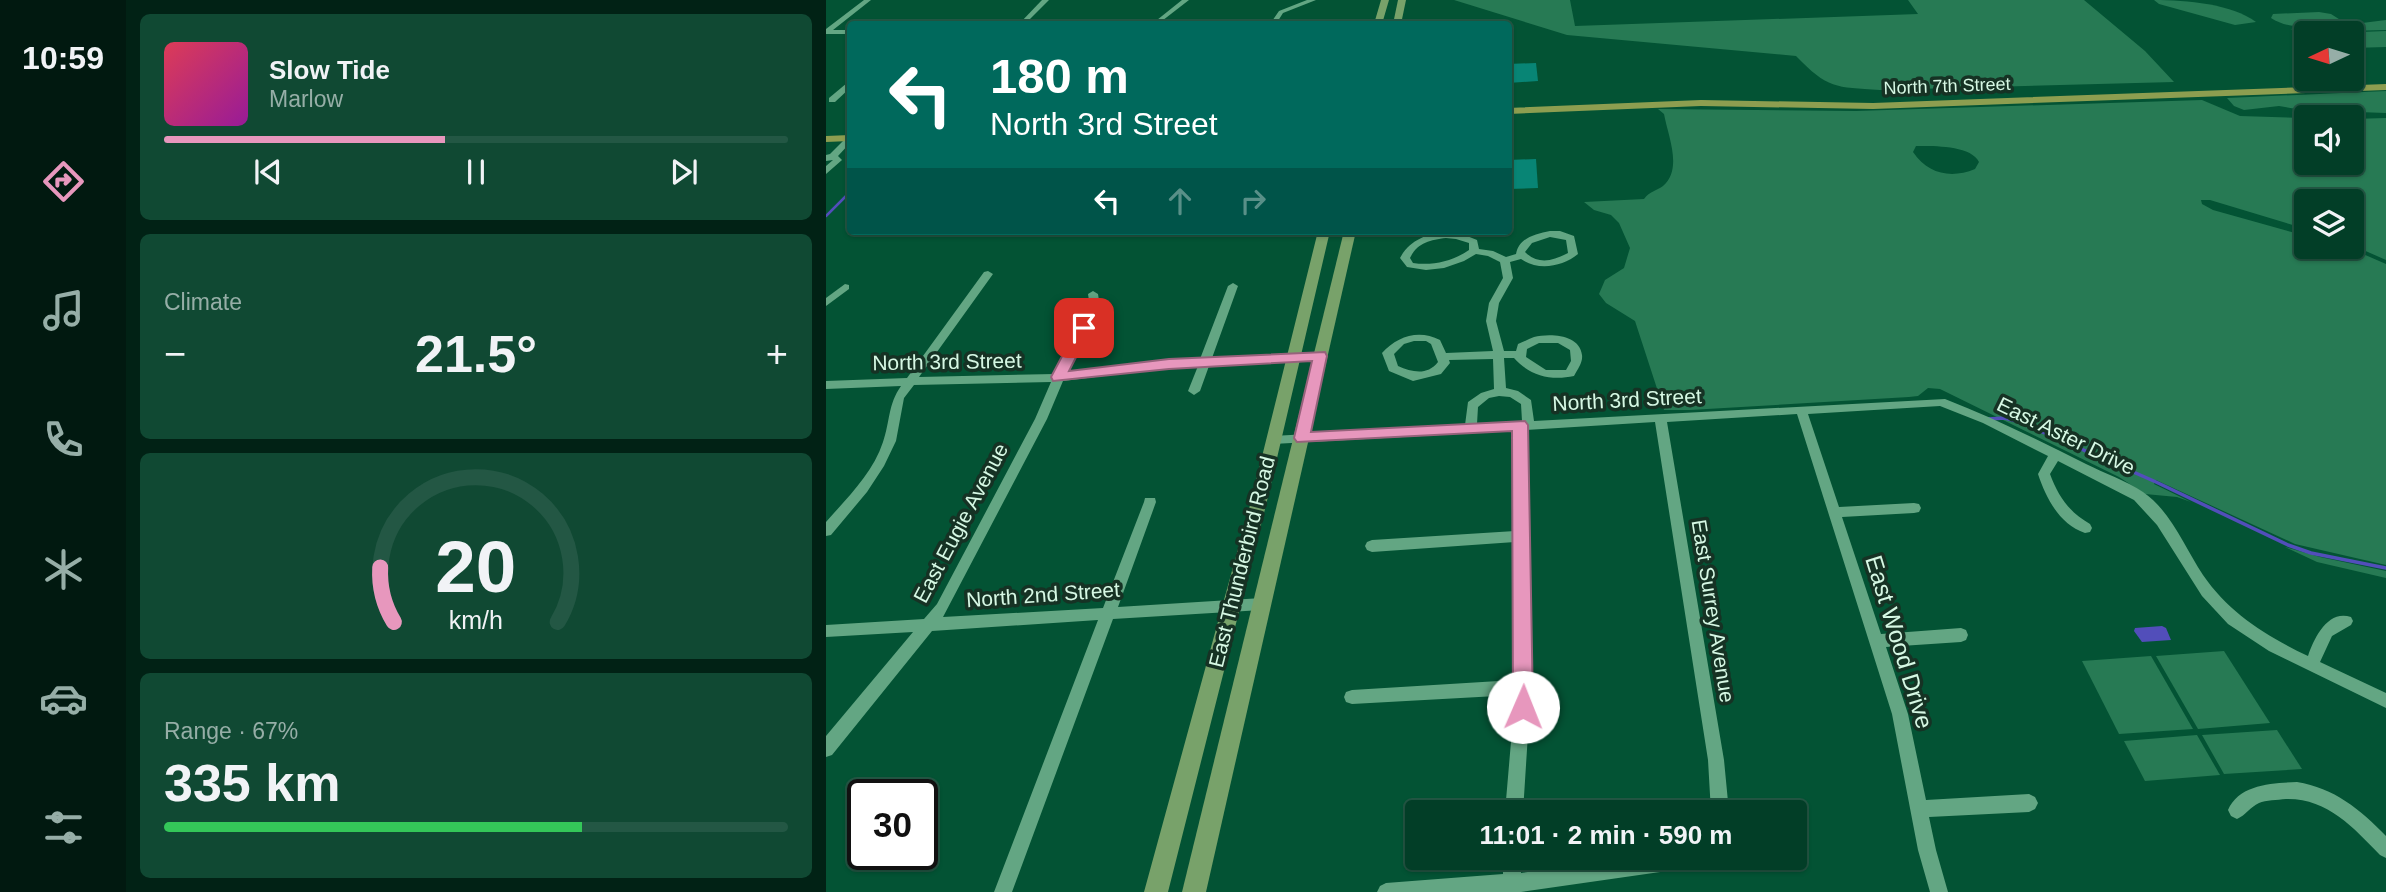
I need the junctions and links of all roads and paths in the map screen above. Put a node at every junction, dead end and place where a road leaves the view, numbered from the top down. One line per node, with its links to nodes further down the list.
1 (869, 0): 12 (street)
2 (1046, 0): 7 (street)
3 (1186, 0): 8 (street)
4 (1313, 0): 9 (street)
5 (1385, 0): 10 (main road)
6 (1402, 0): 11 (main road)
7 (1024, 21)
8 (1159, 21)
9 (1275, 21)
10 (1379, 21)
11 (1397, 21)
12 (826, 32): 13 (street)
13 (847, 32)
14 (2386, 79): 15 (main road, North 7th Street)
15 (2364, 80)
16 (2294, 83): 22 (main road, North 7th Street)
17 (2386, 87): 18 (main road, North 7th Street)
18 (2364, 88)
19 (847, 89): 21 (street)
20 (2294, 91): 23 (main road, North 7th Street)
21 (832, 100)
22 (1512, 102)
23 (1512, 111)
24 (826, 139): 25 (main road)
25 (847, 142)
26 (847, 143): 27 (main road)
27 (828, 153): 28 (street)
28 (826, 171)
29 (1323, 235): 42 (main road, East Thunderbird Road)
30 (1349, 235): 41 (main road, East Thunderbird Road)
31 (1474, 251): 31 (street); 33 (street)
32 (1522, 256): 32 (street); 33 (street)
33 (1506, 261): 39 (street)
34 (988, 274): 46 (street)
35 (1233, 286): 44 (street)
36 (845, 287): 38 (street)
37 (1093, 294): 45 (street, East Eugie Avenue)
38 (826, 303)
39 (1499, 354): 40 (street); 43 (street); 49 (street)
40 (1520, 354): 40 (street)
41 (1320, 356): 42 (street, North 3rd Street); 55 (main road, East Thunderbird Road)
42 (1293, 357): 44 (street, North 3rd Street); 56 (main road, East Thunderbird Road)
43 (1442, 357): 43 (street)
44 (1205, 362): 45 (street, North 3rd Street); 48 (street)
45 (1058, 377): 46 (street, North 3rd Street); 69 (street, East Eugie Avenue)
46 (912, 381): 47 (street, North 3rd Street); 62 (street)
47 (826, 385)
48 (1194, 391)
49 (1500, 391): 53 (street); 54 (street)
50 (1941, 402): 51 (street, North 3rd Street); 57 (street, East Aster Drive)
51 (1801, 410): 52 (street, North 3rd Street); 60 (street, East Wood Drive)
52 (1660, 417): 53 (street, North 3rd Street); 79 (street, East Surrey Avenue)
53 (1524, 425): 54 (street, North 3rd Street); 63 (street)
54 (1471, 428): 55 (street, North 3rd Street)
55 (1302, 438): 56 (street, North 3rd Street); 65 (main road, East Thunderbird Road)
56 (1273, 440): 66 (main road, East Thunderbird Road)
57 (2056, 453): 61 (street); 73 (street, East Aster Drive)
58 (1150, 502): 67 (street)
59 (1914, 508): 60 (street)
60 (1834, 512): 72 (street, East Wood Drive)
61 (2085, 528)
62 (826, 531)
63 (1522, 536): 64 (street); 74 (street)
64 (1372, 546)
65 (1262, 604): 66 (street, North 2nd Street); 88 (main road, East Thunderbird Road)
66 (1232, 606): 67 (street, North 2nd Street); 87 (main road, East Thunderbird Road)
67 (1107, 614): 69 (street, North 2nd Street); 86 (street)
68 (2346, 621): 73 (street)
69 (929, 625): 70 (street, North 2nd Street); 77 (street, East Eugie Avenue)
70 (826, 631)
71 (1961, 635): 72 (street)
72 (1877, 641): 81 (street, East Wood Drive)
73 (2312, 664): 76 (street, East Aster Drive)
74 (1523, 687): 75 (street); 78 (street)
75 (1352, 697)
76 (2386, 701)
77 (826, 749)
78 (1515, 800)
79 (1719, 800)
80 (2029, 803): 81 (street)
81 (1919, 809): 90 (street, East Wood Drive)
82 (2237, 810): 83 (street)
83 (2386, 849)
84 (1619, 870): 85 (street)
85 (1512, 887): 89 (street)
86 (1003, 892)
87 (1156, 892)
88 (1194, 892)
89 (1386, 892)
90 (1939, 892)

